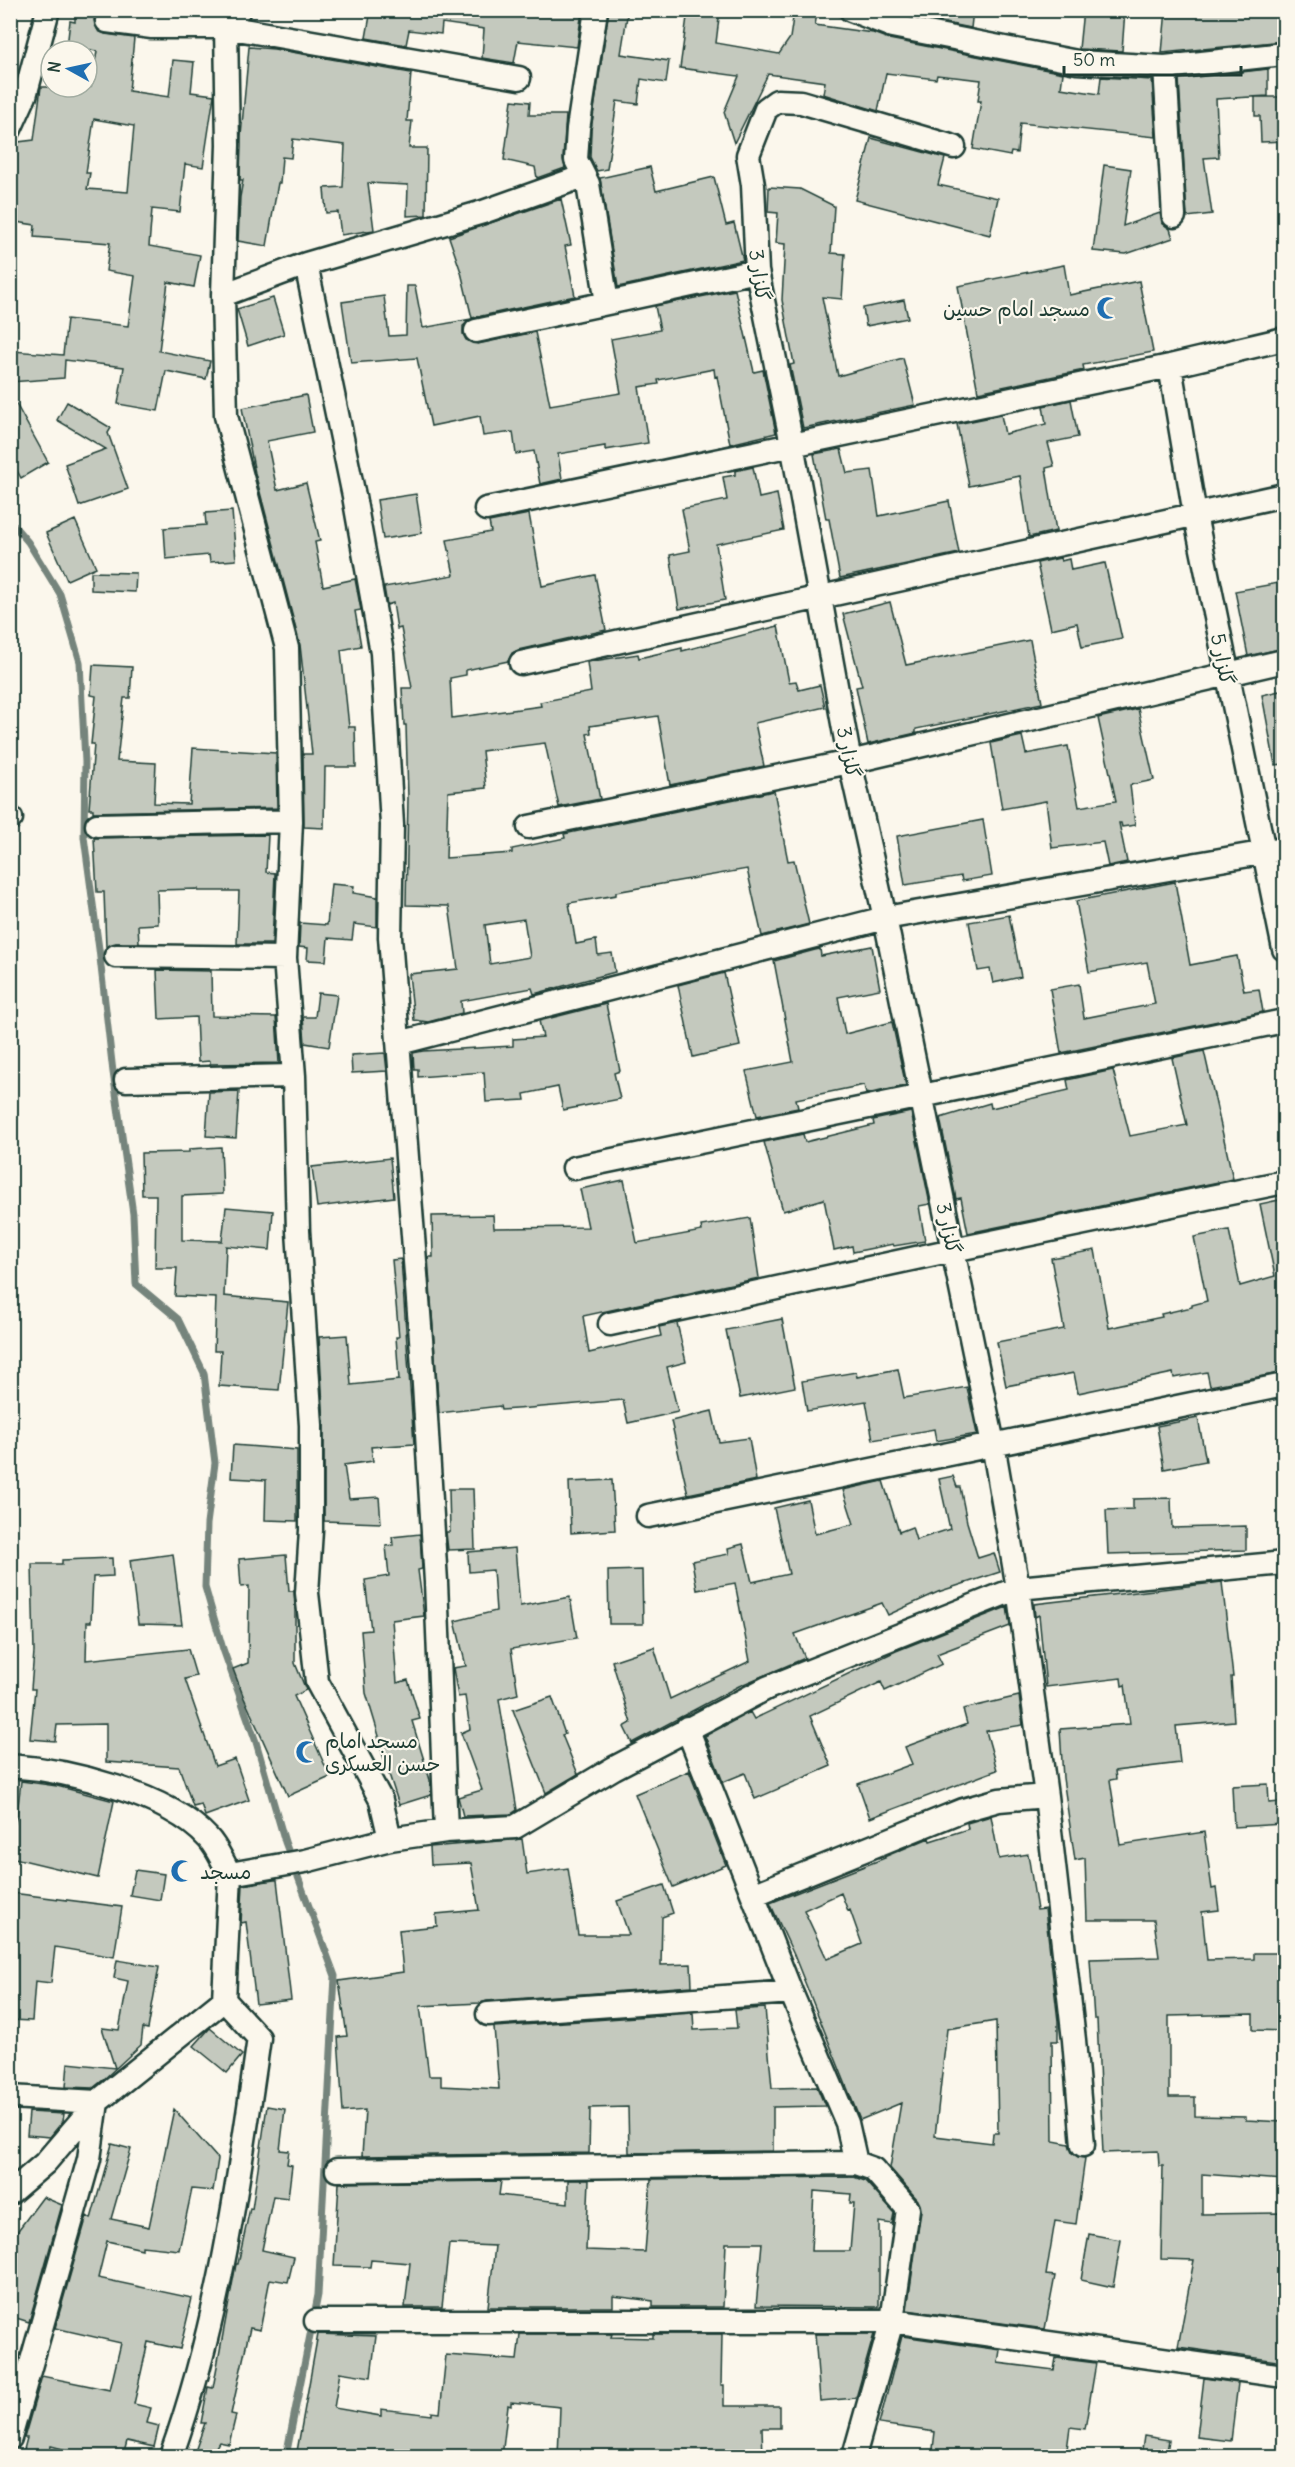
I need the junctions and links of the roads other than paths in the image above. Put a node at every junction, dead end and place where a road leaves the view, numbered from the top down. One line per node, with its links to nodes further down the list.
1 (48, 10): 9 (street)
2 (597, 10): 11 (street)
3 (851, 10): 7 (street)
4 (233, 19): 5 (street); 8 (street); 15 (street)
5 (107, 21)
6 (1284, 54): 7 (street)
7 (1165, 67): 12 (street)
8 (519, 78)
9 (10, 129)
10 (954, 147): 14 (street, گلزار 3)
11 (584, 176): 13 (street); 16 (street)
12 (1174, 216)
13 (306, 264): 15 (street); 38 (street)
14 (757, 271): 16 (street); 20 (street, گلزار 3)
15 (223, 295): 29 (street)
16 (607, 303): 17 (street)
17 (476, 331)
18 (1284, 339): 19 (street)
19 (1170, 366): 20 (street); 23 (street, گلزار 5)
20 (792, 444): 22 (street); 24 (street, گلزار 3)
21 (1284, 495): 23 (street)
22 (486, 509)
23 (1195, 515): 24 (street); 27 (street, گلزار 5)
24 (820, 597): 26 (street); 28 (street, گلزار 3)
25 (1284, 661): 27 (street)
26 (521, 663)
27 (1226, 674): 28 (street); 32 (street, گلزار 5)
28 (850, 762): 31 (street); 33 (street, گلزار 3)
29 (291, 821): 30 (street); 36 (street)
30 (98, 825)
31 (529, 827)
32 (1274, 851): 33 (street); 34 (street, گلزار 5)
33 (885, 918): 38 (street); 41 (street, گلزار 3)
34 (1284, 949)
35 (116, 956): 36 (street)
36 (285, 958): 39 (street)
37 (1284, 1021): 41 (street)
38 (399, 1043): 54 (street)
39 (294, 1076): 40 (street); 55 (street)
40 (126, 1080)
41 (922, 1096): 42 (street); 44 (street, گلزار 3)
42 (574, 1168)
43 (1284, 1182): 44 (street)
44 (953, 1250): 45 (street); 47 (street, گلزار 3)
45 (610, 1324)
46 (1284, 1385): 47 (street)
47 (993, 1444): 48 (street); 50 (street, گلزار 3)
48 (648, 1516)
49 (1284, 1563): 50 (street)
50 (1018, 1588): 51 (street); 53 (street, گلزار 3)
51 (687, 1728): 54 (street); 57 (street)
52 (10, 1766): 56 (street)
53 (1046, 1796): 57 (street); 63 (street, گلزار 3)
54 (446, 1832): 55 (street)
55 (390, 1839): 56 (street)
56 (230, 1874): 59 (street)
57 (753, 1895): 58 (street)
58 (791, 1992): 60 (street); 64 (street)
59 (224, 2000): 62 (street); 71 (street)
60 (488, 2014)
61 (10, 2097): 62 (street)
62 (97, 2102): 66 (street); 70 (street)
63 (1083, 2145)
64 (856, 2163): 65 (street); 67 (street)
65 (337, 2170)
66 (10, 2193)
67 (892, 2320): 68 (street); 69 (street); 72 (street)
68 (316, 2321)
69 (1284, 2376)
70 (10, 2438)
71 (171, 2457)
72 (854, 2457)

